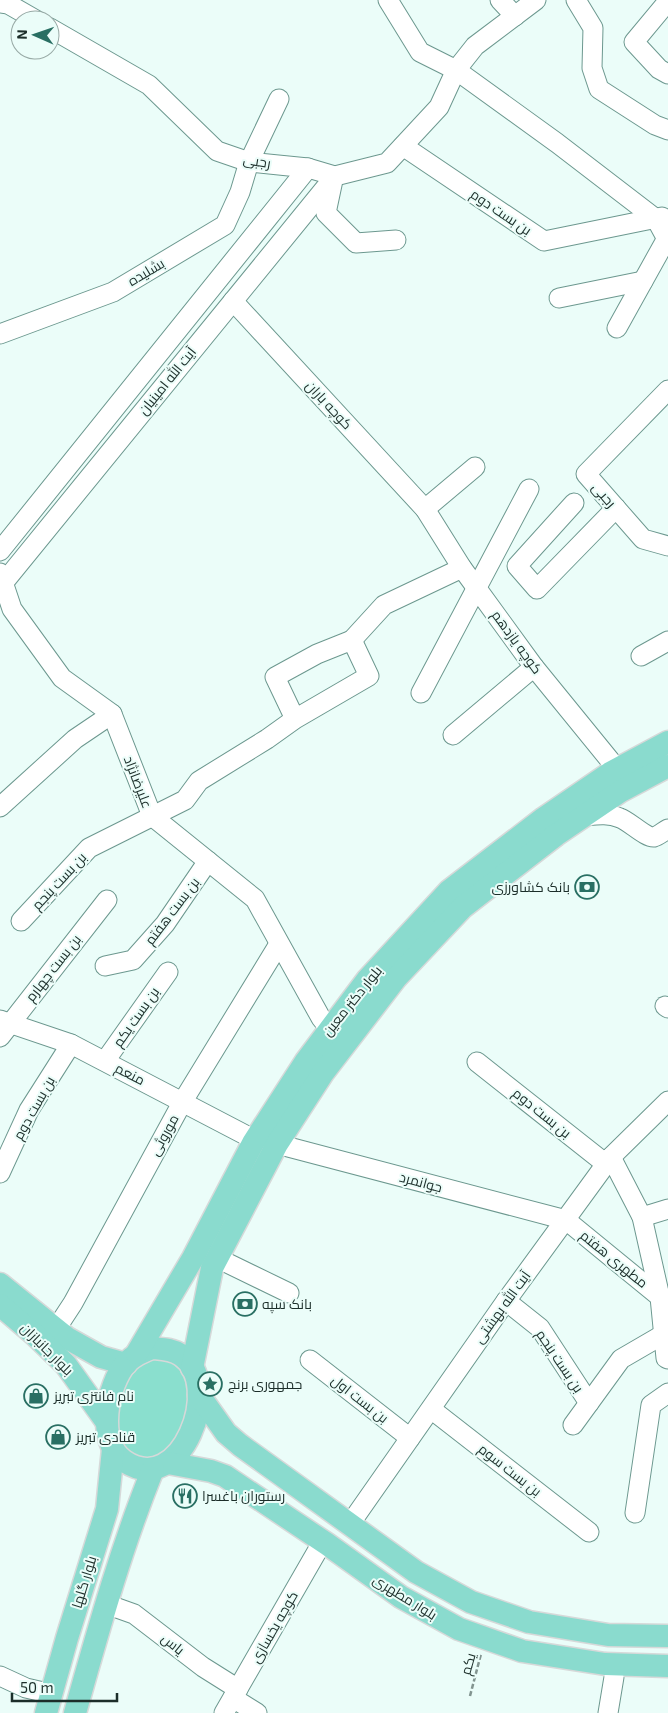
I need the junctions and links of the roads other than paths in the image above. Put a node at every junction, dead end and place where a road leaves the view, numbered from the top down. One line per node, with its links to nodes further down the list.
1 (388, 0): 10 (street)
2 (500, 0): 8 (street)
3 (536, 0): 8 (street, رجبی)
4 (576, 0): 13 (street)
5 (0, 3): 7 (street)
6 (668, 4): 11 (street)
7 (18, 10)
8 (515, 16): 10 (street, رجبی)
9 (60, 34): 15 (street, رجبی)
10 (456, 70): 14 (street, رجبی); 18 (street)
11 (668, 74)
12 (279, 99): 15 (street, بشلیده)
13 (668, 130)
14 (403, 146): 17 (street, رجبی); 18 (street, بن بست دوم)
15 (249, 162): 16 (street, رجبی); 25 (street, بشلیده)
16 (308, 168): 17 (street, رجبی); 33 (street, آیت الله امینیان)
17 (335, 176): 19 (street); 23 (street, آیت الله امینیان)
18 (662, 217): 20 (street)
19 (396, 240)
20 (667, 240): 21 (street)
21 (643, 281): 22 (street); 24 (street)
22 (559, 298)
23 (233, 301): 31 (street, کوچه باران); 35 (street, آیت الله امینیان)
24 (617, 328)
25 (0, 334)
26 (668, 390): 30 (street, رجبی)
27 (475, 467): 31 (street)
28 (529, 489): 36 (street)
29 (574, 503): 30 (street)
30 (616, 508): 32 (street, رجبی)
31 (425, 509): 34 (street, کوچه یازدهم)
32 (668, 546)
33 (0, 551)
34 (462, 568): 36 (street, کوچه یازدهم); 37 (street)
35 (1, 581): 42 (street)
36 (476, 588): 40 (street, کوچه یازدهم); 41 (street)
37 (352, 640): 43 (street, بن بست پنجم); 43 (street)
38 (668, 641): 39 (street)
39 (641, 656)
40 (534, 667): 44 (street); 47 (street, کوچه یازدهم)
41 (421, 693)
42 (112, 714): 48 (street); 49 (street, علیرضانژاد)
43 (295, 719): 49 (street, بن بست پنجم)
44 (453, 735)
45 (668, 742): 47 (main road, بلوار دکتر معین)
46 (668, 766): 50 (main road, بلوار دکتر معین)
47 (617, 769): 59 (main road, بلوار دکتر معین)
48 (0, 808)
49 (152, 816): 52 (street, علیرضانژاد); 54 (street, بن بست پنجم)
50 (584, 816): 51 (street); 66 (main road, بلوار دکتر معین)
51 (668, 829)
52 (208, 861): 55 (street, علیرضانژاد); 56 (street, بن بست هفتم)
53 (107, 900): 58 (street, بن بست چهارم)
54 (21, 921)
55 (279, 944): 59 (street, علیرضانژاد); 63 (street, موروثی)
56 (104, 966)
57 (168, 972): 61 (street, بن بست یکم)
58 (3, 1027): 60 (street, منعم)
59 (329, 1028): 65 (main road, بلوار دکتر معین)
60 (71, 1044): 61 (street, منعم); 68 (street, بن بست دوم)
61 (105, 1061): 63 (street, منعم)
62 (477, 1062): 67 (street, بن بست دوم)
63 (183, 1101): 65 (street, منعم); 78 (street, موروثی)
64 (668, 1101): 67 (street, آیت الله بهشتی)
65 (255, 1140): 80 (main road, بلوار دکتر معین)
66 (277, 1144): 71 (street, جوانمرد); 72 (main road, بلوار دکتر معین)
67 (609, 1161): 70 (street); 71 (street, آیت الله بهشتی)
68 (0, 1173)
69 (668, 1209): 70 (street)
70 (642, 1217): 75 (street)
71 (566, 1220): 75 (street, مطهری هفتم); 76 (street, آیت الله بهشتی)
72 (217, 1258): 74 (street); 83 (main road, بلوار دکتر معین)
73 (0, 1284): 78 (main road, بلوار جانبازان)
74 (289, 1292)
75 (664, 1295): 79 (street, مطهری هفتم)
76 (506, 1301): 86 (street, بن بست پنجم); 87 (street, آیت الله بهشتی)
77 (0, 1305): 88 (main road, بلوار جانبازان)
78 (56, 1329): 80 (main road, بلوار جانبازان)
79 (664, 1334): 81 (street, مطهری هفتم); 86 (street)
80 (132, 1358): 83 (main road); 88 (main road)
81 (668, 1359)
82 (310, 1360): 90 (street, بن بست اول)
83 (192, 1368): 85 (main road)
84 (668, 1393): 95 (street)
85 (199, 1395): 91 (main road, بلوار مطهری); 93 (main road)
86 (589, 1403): 89 (street)
87 (430, 1408): 90 (street, آیت الله بهشتی); 97 (street, بن بست سوم)
88 (106, 1421): 92 (main road)
89 (574, 1425)
90 (410, 1438): 96 (street, آیت الله بهشتی)
91 (240, 1445): 94 (main road); 96 (main road, بلوار مطهری)
92 (113, 1449): 93 (main road); 105 (main road, بلوار گلها)
93 (160, 1466): 94 (main road, بلوار مطهری); 99 (main road, بلوار گلها)
94 (225, 1476): 98 (main road, بلوار مطهری)
95 (635, 1513)
96 (350, 1524): 100 (main road, بلوار مطهری)
97 (589, 1532)
98 (323, 1541): 101 (main road, بلوار مطهری); 104 (street, کوچه یخسازی)
99 (106, 1604): 104 (street, یاس); 106 (main road, بلوار گلها)
100 (668, 1636)
101 (668, 1666)
102 (0, 1676): 105 (street)
103 (614, 1677): 108 (street)
104 (232, 1700): 107 (street, یاس)
105 (49, 1704)
106 (75, 1713)
107 (257, 1713)
108 (608, 1713)

